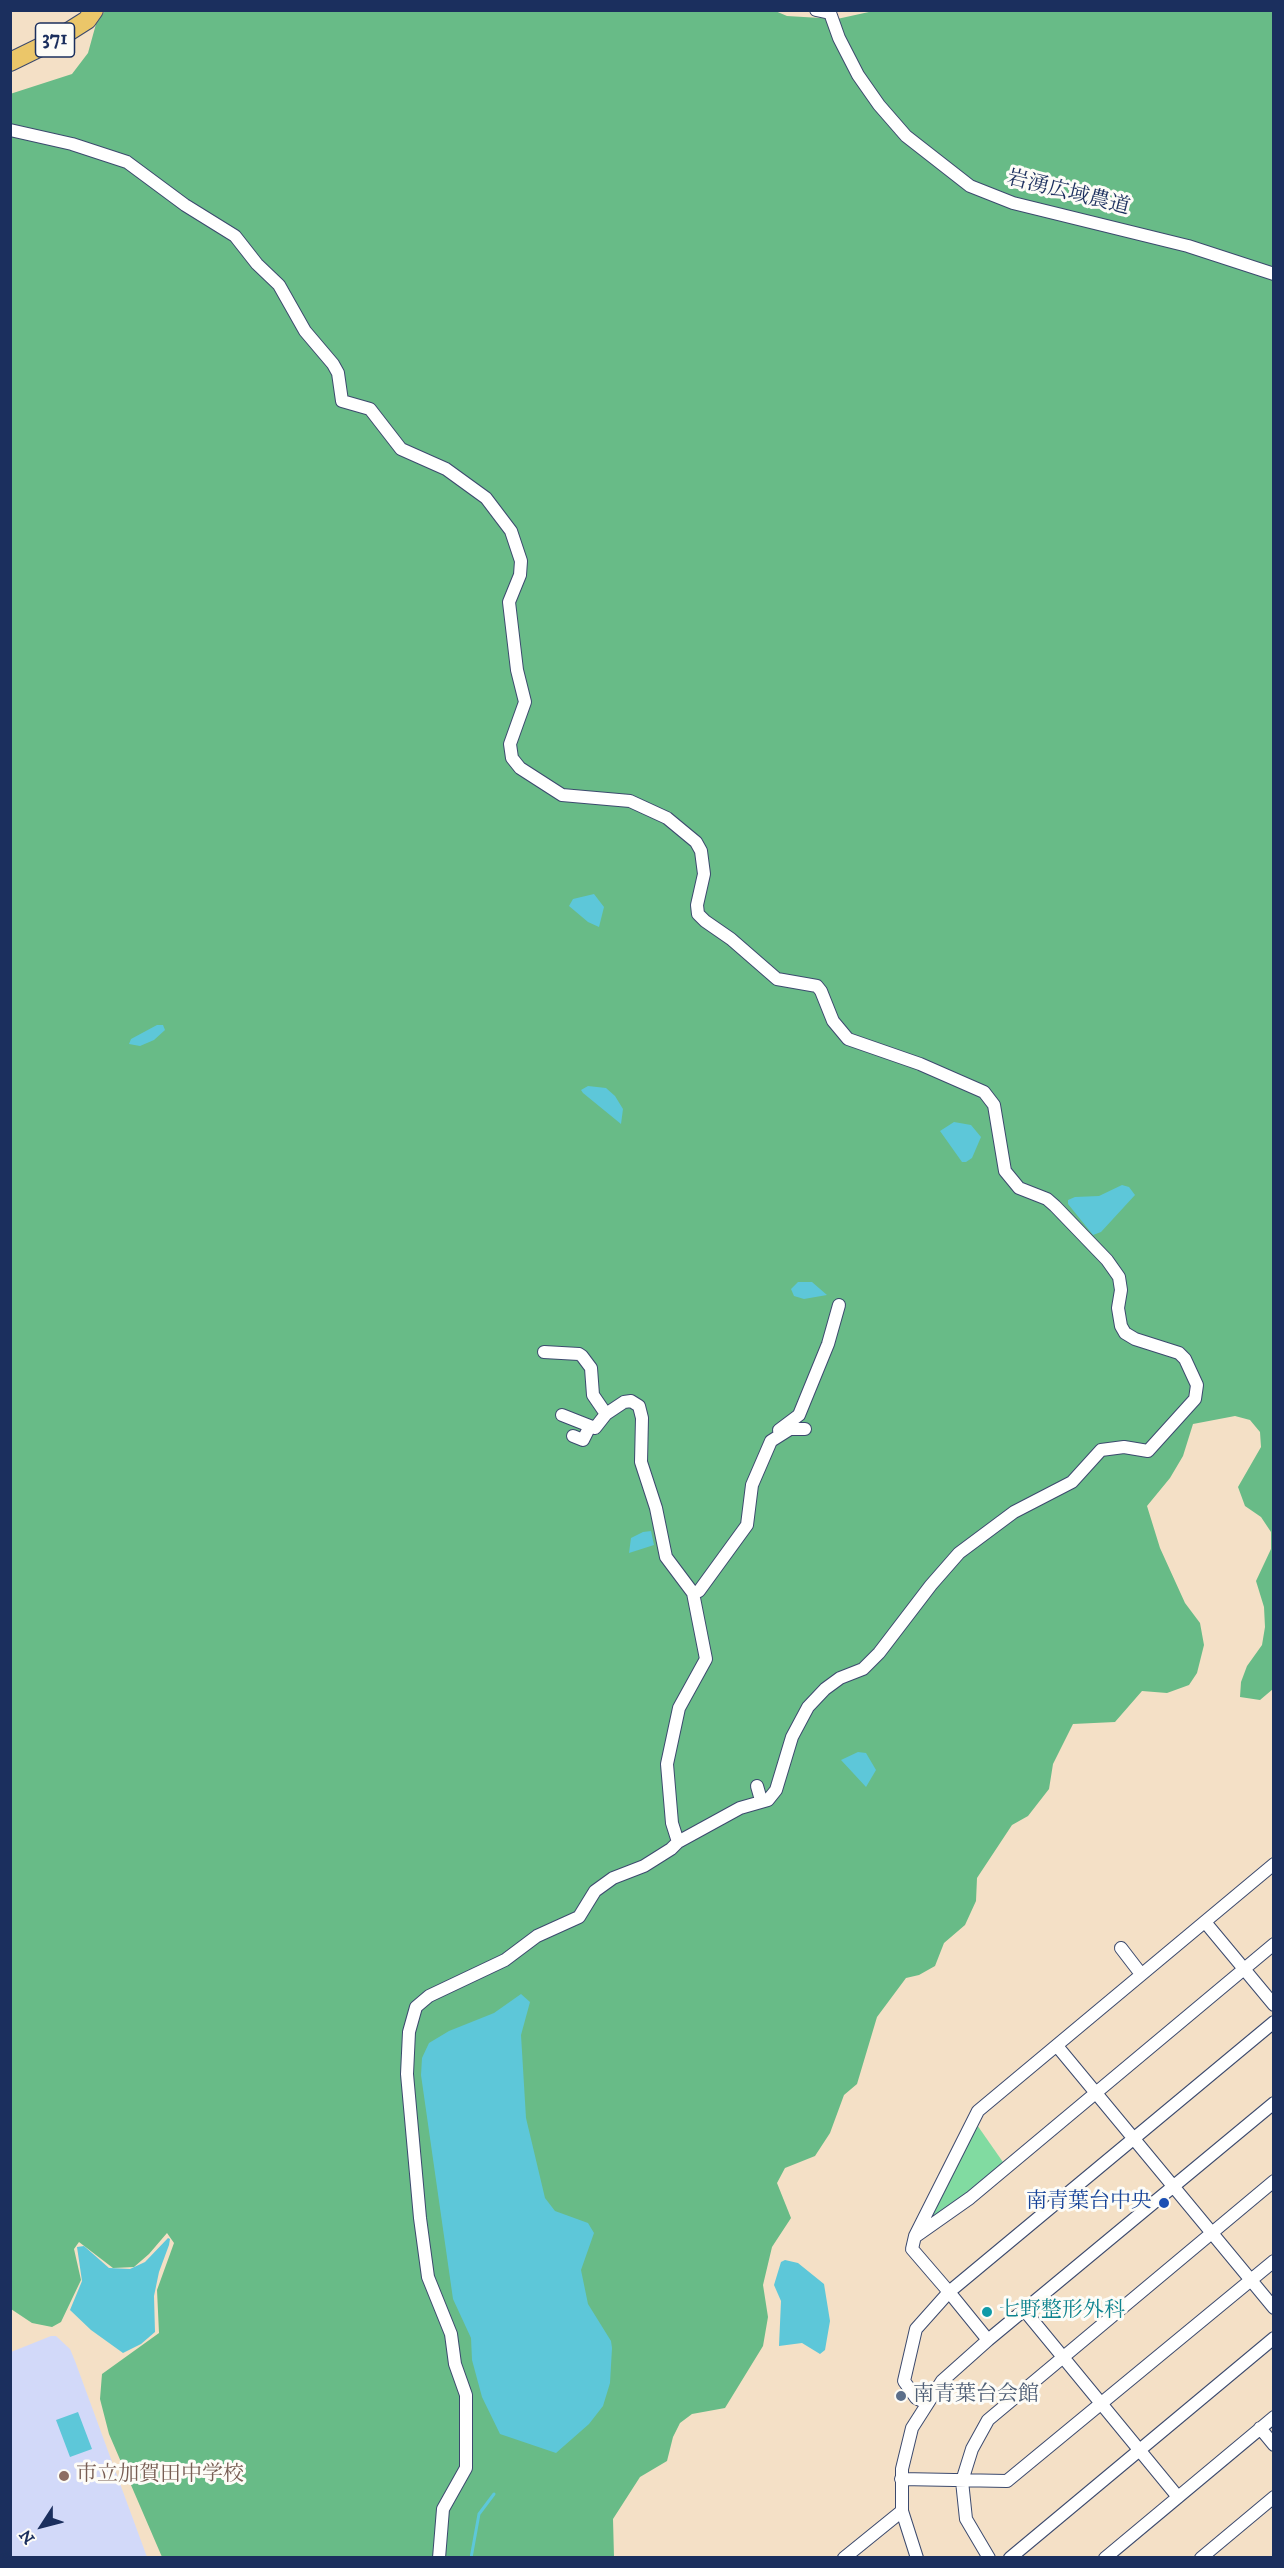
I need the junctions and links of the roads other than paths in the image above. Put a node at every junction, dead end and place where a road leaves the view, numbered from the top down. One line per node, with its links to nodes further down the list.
1 (94, 10): 4 (highway, 371)
2 (816, 10): 3 (street)
3 (830, 12): 6 (street, 岩湧広域農道)
4 (10, 62)
5 (10, 130): 18 (street)
6 (1274, 274)
7 (839, 1305): 15 (street)
8 (544, 1352): 11 (street)
9 (594, 1403): 11 (street)
10 (562, 1415): 12 (street)
11 (605, 1415): 12 (street); 16 (street)
12 (590, 1426): 14 (street)
13 (805, 1429): 15 (street)
14 (573, 1436)
15 (771, 1441): 16 (street)
16 (693, 1593): 19 (street)
17 (757, 1786): 18 (street)
18 (761, 1800): 21 (street)
19 (672, 1823): 20 (street); 21 (street)
20 (658, 1824)
21 (678, 1842): 57 (street)
22 (1274, 1863): 23 (street)
23 (1205, 1922): 26 (street); 27 (street)
24 (1274, 1944): 26 (street)
25 (1121, 1948): 27 (street)
26 (1244, 1969): 28 (street); 31 (street)
27 (1141, 1974): 30 (street)
28 (1274, 2005)
29 (1274, 2022): 33 (street)
30 (1057, 2046): 31 (street); 37 (street)
31 (1095, 2092): 33 (street); 37 (street)
32 (1274, 2103): 35 (street)
33 (1134, 2139): 35 (street); 40 (street)
34 (1274, 2181): 36 (street)
35 (1174, 2187): 36 (street); 42 (street)
36 (1212, 2233): 39 (street); 45 (street)
37 (915, 2236): 40 (street)
38 (1274, 2261): 39 (street)
39 (1250, 2281): 41 (street); 47 (street)
40 (949, 2292): 44 (street); 46 (street)
41 (1274, 2308)
42 (1025, 2311): 44 (street); 45 (street)
43 (1274, 2338): 51 (street)
44 (988, 2340): 46 (street)
45 (1063, 2356): 47 (street); 53 (street)
46 (926, 2403): 52 (street)
47 (1102, 2404): 51 (street); 53 (street)
48 (1274, 2417): 49 (street)
49 (1260, 2428): 50 (street); 54 (street)
50 (1274, 2445)
51 (1141, 2450): 54 (street); 61 (street)
52 (902, 2479): 53 (street); 56 (street)
53 (962, 2481): 60 (street)
54 (1178, 2497): 62 (street)
55 (1274, 2498): 63 (street)
56 (902, 2511): 58 (street); 59 (street)
57 (439, 2558)
58 (844, 2558)
59 (917, 2558)
60 (989, 2558)
61 (1011, 2558)
62 (1105, 2558)
63 (1201, 2558)

